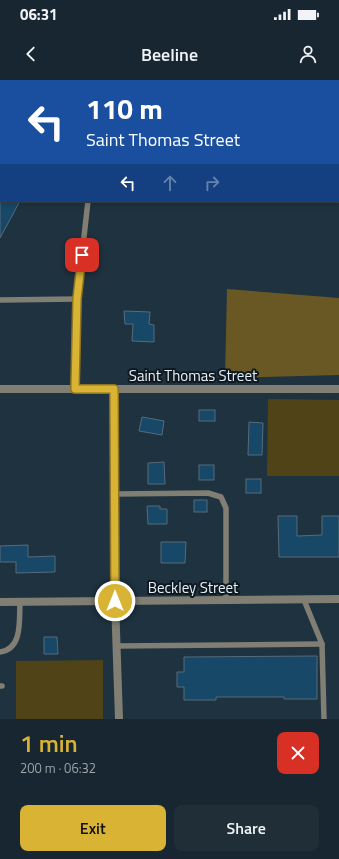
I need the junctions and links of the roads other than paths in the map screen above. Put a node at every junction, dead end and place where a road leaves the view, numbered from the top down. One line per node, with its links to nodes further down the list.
1 (88, 202): 2 (lane)
2 (77, 299): 3 (lane); 5 (lane)
3 (0, 300)
4 (0, 389): 5 (street, Saint Thomas Street)
5 (75, 389): 6 (street, Saint Thomas Street)
6 (114, 389): 7 (street, Saint Thomas Street); 8 (street)
7 (339, 389)
8 (116, 494): 10 (lane); 12 (street)
9 (339, 599): 11 (street, Beckley Street)
10 (226, 600): 11 (street, Beckley Street); 12 (street, Beckley Street)
11 (304, 600): 15 (lane)
12 (115, 601): 14 (street, Beckley Street); 16 (street)
13 (0, 602): 14 (street, Beckley Street)
14 (20, 602): 17 (lane)
15 (322, 644): 16 (lane); 19 (lane)
16 (116, 646): 18 (street)
17 (0, 652)
18 (118, 719)
19 (324, 719)

